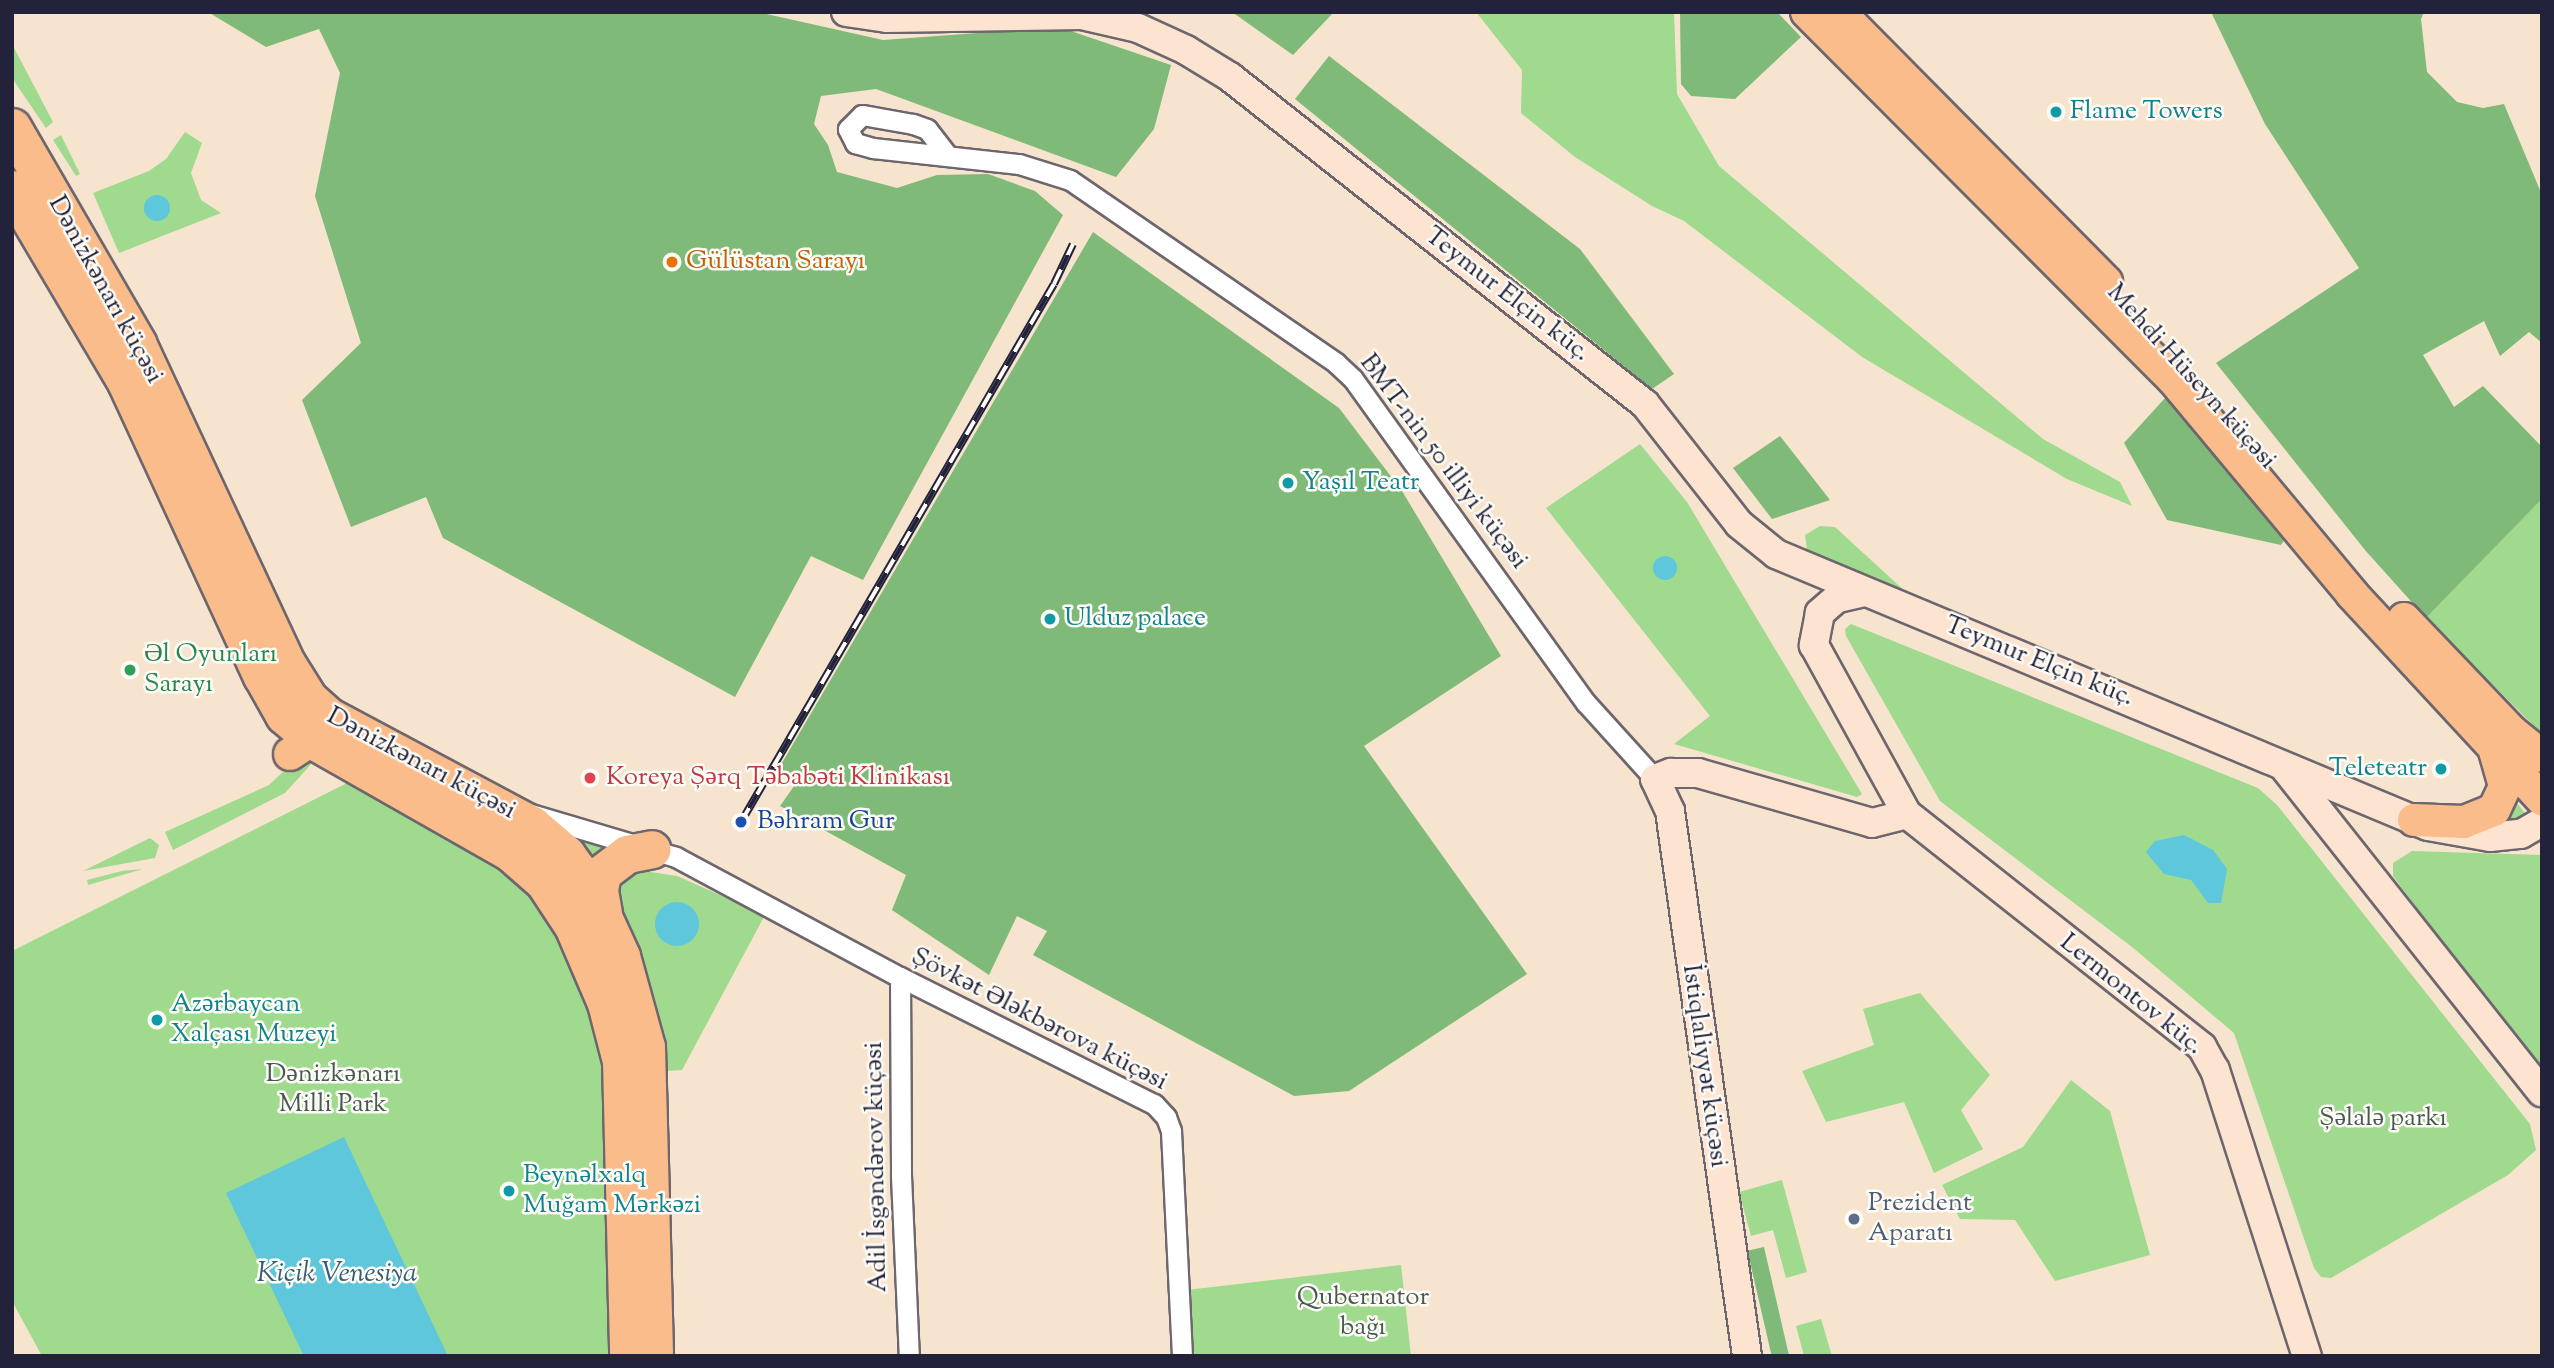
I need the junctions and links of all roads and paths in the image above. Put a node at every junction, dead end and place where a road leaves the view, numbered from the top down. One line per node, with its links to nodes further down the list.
1 (846, 12): 4 (main road, Teymur Elçin küç.)
2 (1807, 12): 10 (main road, Mehdi Hüseyn küçəsi)
3 (1839, 12): 11 (main road, Mehdi Hüseyn küçəsi)
4 (1048, 13): 8 (main road, Teymur Elçin küç.)
5 (12, 127): 9 (highway, Dənizkənarı küçəsi)
6 (948, 156): 13 (street, BMT-nin 50 illiyi küçəsi)
7 (12, 189): 9 (highway, Dənizkənarı küçəsi)
8 (1864, 592): 12 (main road, Teymur Elçin küç.); 16 (main road, Lermontov küç.)
9 (309, 735): 15 (highway, Dənizkənarı küçəsi); 23 (highway, Dənizkənarı küçəsi)
10 (2486, 735): 14 (main road, Mehdi Hüseyn küçəsi); 17 (main road)
11 (2539, 755)
12 (2280, 762): 17 (main road); 22 (main road)
13 (1656, 779): 16 (main road); 27 (main road, İstiqlaliyyət küçəsi)
14 (2542, 799)
15 (503, 807): 19 (street, Şövkət Ələkbərova küçəsi); 20 (highway, Dənizkənarı küçəsi)
16 (1907, 814): 28 (main road, Lermontov küç.)
17 (2414, 820): 18 (main road)
18 (2542, 822)
19 (664, 853): 20 (highway); 21 (street, Şövkət Ələkbərova küçəsi)
20 (604, 914): 24 (highway, Dənizkənarı küçəsi)
21 (900, 978): 25 (street, Adil İsgəndərov küçəsi); 26 (street, Şövkət Ələkbərova küçəsi)
22 (2542, 1092)
23 (628, 1356)
24 (654, 1356)
25 (909, 1356)
26 (1182, 1356)
27 (1747, 1356)
28 (2307, 1356)

